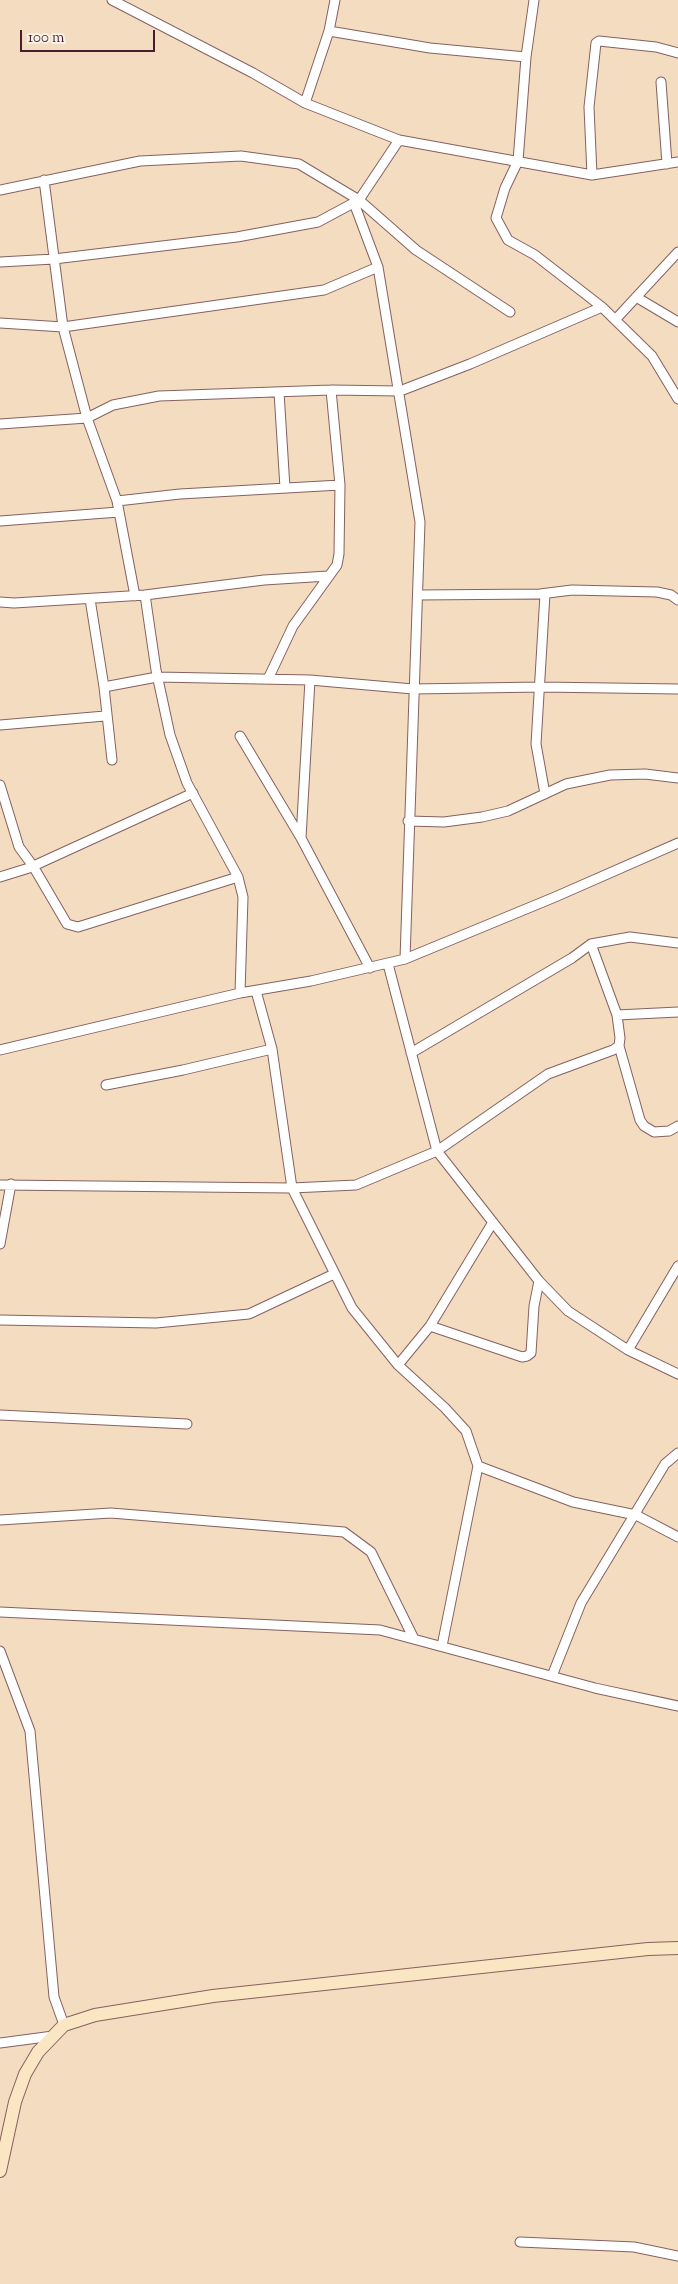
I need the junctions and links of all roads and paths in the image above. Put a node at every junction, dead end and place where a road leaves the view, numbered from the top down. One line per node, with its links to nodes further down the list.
1 (112, 0): 8 (street)
2 (335, 0): 4 (street)
3 (534, 0): 6 (street)
4 (330, 31): 6 (street); 8 (street)
5 (678, 52): 13 (street)
6 (526, 58): 10 (street)
7 (661, 82): 12 (street)
8 (305, 103): 9 (street)
9 (399, 140): 10 (street); 16 (street)
10 (518, 161): 13 (street); 22 (street)
11 (678, 162): 12 (street)
12 (667, 164): 13 (street)
13 (592, 175)
14 (44, 180): 15 (street); 16 (street); 18 (street)
15 (0, 190)
16 (356, 201): 18 (street); 20 (street); 23 (street)
17 (678, 252): 21 (street)
18 (54, 259): 19 (street); 27 (street)
19 (0, 262)
20 (378, 267): 27 (street); 29 (street)
21 (636, 296): 24 (street); 25 (street)
22 (602, 306): 24 (street); 29 (street)
23 (510, 312)
24 (616, 320): 31 (street)
25 (678, 322)
26 (0, 323): 27 (street)
27 (63, 327): 32 (street)
28 (331, 390): 29 (street); 30 (street); 34 (street)
29 (400, 391): 43 (street)
30 (279, 392): 32 (street); 35 (street)
31 (678, 400)
32 (87, 418): 33 (street); 36 (street)
33 (0, 424)
34 (340, 484): 35 (street); 39 (street)
35 (284, 488): 36 (street)
36 (117, 501): 37 (street)
37 (119, 512): 38 (street); 42 (street)
38 (0, 521)
39 (328, 576): 41 (street); 48 (street)
40 (545, 594): 43 (street); 45 (street); 51 (street)
41 (145, 595): 42 (street); 47 (street)
42 (135, 596): 44 (street)
43 (418, 596): 53 (street)
44 (90, 599): 46 (street); 50 (street)
45 (678, 600)
46 (0, 602)
47 (157, 677): 48 (street); 50 (street); 60 (street)
48 (268, 679): 49 (street)
49 (310, 680): 53 (street); 64 (street)
50 (104, 687): 54 (street)
51 (541, 687): 52 (street); 53 (street); 61 (street)
52 (678, 689)
53 (413, 690): 63 (street)
54 (105, 716): 55 (street); 57 (street)
55 (0, 724)
56 (240, 736): 64 (street)
57 (112, 760)
58 (678, 778): 61 (street)
59 (0, 786): 62 (street)
60 (193, 792): 66 (street); 68 (street)
61 (545, 794): 63 (street)
62 (4, 811): 66 (street)
63 (408, 822): 71 (street)
64 (301, 838): 73 (street)
65 (678, 843): 71 (street)
66 (33, 866): 67 (street); 68 (street)
67 (0, 877)
68 (238, 877): 75 (street)
69 (591, 944): 70 (street); 77 (street); 81 (street)
70 (678, 944)
71 (405, 959): 72 (street)
72 (388, 964): 73 (street); 81 (street)
73 (370, 968): 74 (street)
74 (256, 991): 75 (street); 79 (street)
75 (240, 993): 80 (street)
76 (678, 1012): 77 (street)
77 (617, 1015): 78 (street)
78 (619, 1046): 83 (street); 84 (street)
79 (272, 1049): 82 (street); 87 (street)
80 (0, 1050)
81 (411, 1053): 84 (street)
82 (106, 1085)
83 (678, 1126)
84 (437, 1151): 87 (street); 88 (street)
85 (11, 1184): 86 (street); 87 (street); 89 (street)
86 (0, 1185)
87 (292, 1188): 91 (street)
88 (493, 1222): 92 (street); 94 (street)
89 (0, 1244)
90 (678, 1266): 95 (street)
91 (334, 1274): 93 (street); 96 (street)
92 (539, 1281): 94 (street); 95 (street)
93 (0, 1320)
94 (430, 1326): 96 (street)
95 (628, 1350): 97 (street)
96 (398, 1365): 101 (street)
97 (678, 1374)
98 (0, 1415): 99 (street)
99 (187, 1424)
100 (678, 1453): 102 (street)
101 (478, 1466): 102 (street); 107 (street)
102 (636, 1515): 104 (street); 109 (street)
103 (0, 1520): 106 (street)
104 (678, 1537)
105 (0, 1612): 106 (street)
106 (414, 1639): 107 (street)
107 (442, 1646): 109 (street)
108 (0, 1651): 112 (street)
109 (552, 1676): 110 (street)
110 (678, 1706)
111 (678, 1948): 112 (street)
112 (64, 2025): 113 (street)
113 (53, 2036): 114 (street); 115 (street)
114 (0, 2043)
115 (0, 2171)
116 (520, 2242): 117 (street)
117 (678, 2256)

